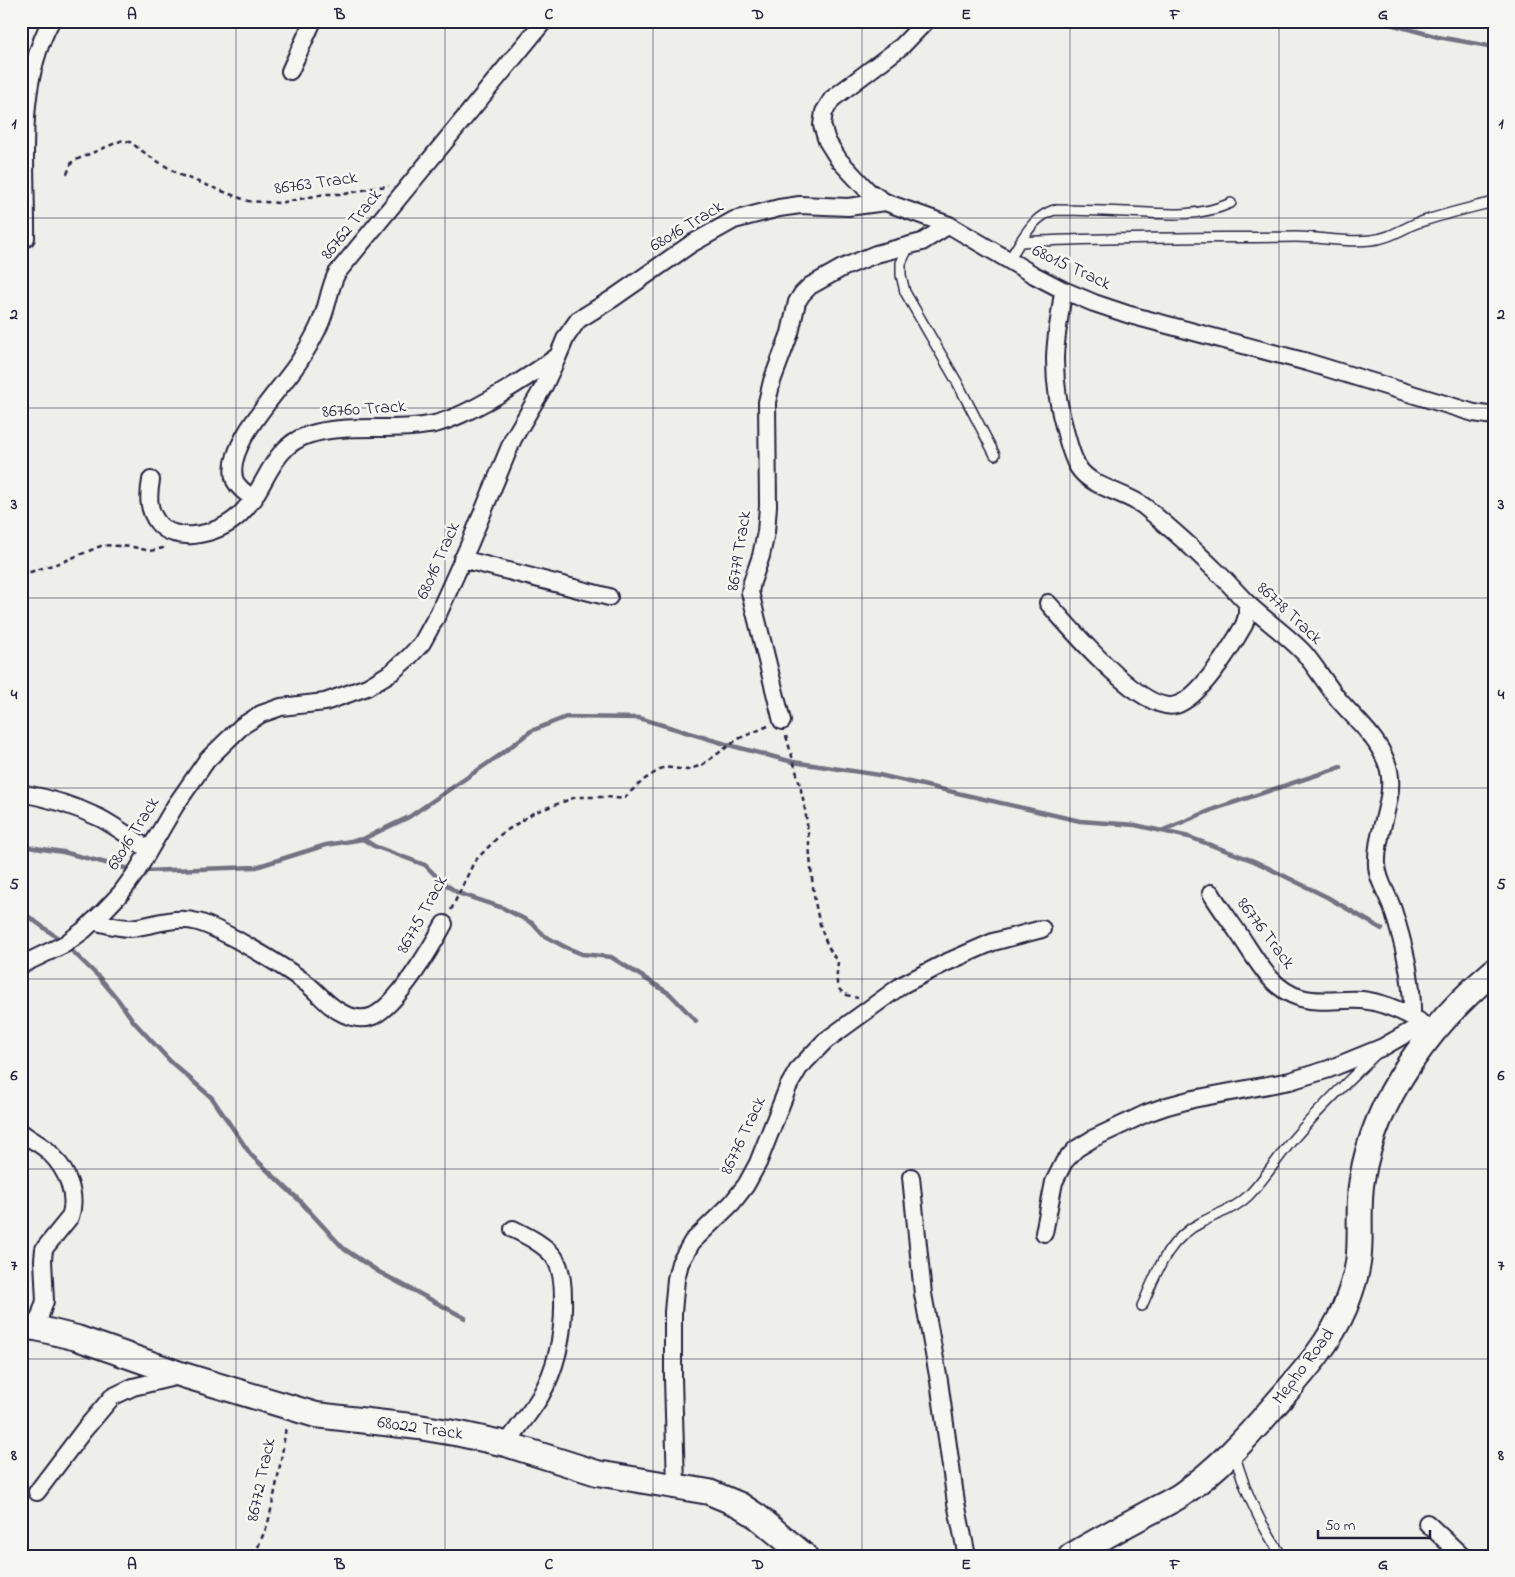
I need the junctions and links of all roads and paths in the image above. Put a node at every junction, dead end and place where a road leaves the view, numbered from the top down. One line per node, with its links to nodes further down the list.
1 (51, 21): 12 (street)
2 (313, 21): 5 (street)
3 (544, 21): 7 (street, 86762 Track)
4 (926, 21): 8 (street, 68015 Track)
5 (290, 71)
6 (67, 174): 7 (path, 86763 Track)
7 (414, 181): 21 (street, 86762 Track)
8 (885, 202): 11 (street, 68015 Track); 17 (street, 68016 Track)
9 (1494, 202): 13 (lane)
10 (1231, 203): 13 (lane)
11 (949, 225): 14 (street, 86779 Track); 15 (street, 68015 Track)
12 (26, 238)
13 (1020, 242): 15 (lane)
14 (909, 246): 19 (lane); 28 (street, 86779 Track)
15 (1009, 260): 16 (street, 68015 Track)
16 (1064, 290): 18 (street, 68015 Track); 27 (street, 86778 Track)
17 (558, 356): 21 (street, 86760 Track); 23 (street, 68016 Track)
18 (1494, 416)
19 (995, 455)
20 (151, 480): 22 (street)
21 (254, 498): 22 (street, 86760 Track)
22 (160, 526): 24 (path)
23 (462, 559): 25 (street); 30 (street, 68016 Track)
24 (21, 575)
25 (609, 597)
26 (1048, 603): 27 (street)
27 (1247, 603): 38 (street, 86778 Track)
28 (782, 721): 33 (path, 86775 Track); 37 (path)
29 (21, 794): 30 (street)
30 (149, 850): 32 (street, 68016 Track)
31 (1211, 893): 38 (street, 86776 Track)
32 (93, 921): 33 (street, 86775 Track); 35 (street, 68016 Track)
33 (444, 924)
34 (1042, 929): 37 (street, 86776 Track)
35 (21, 964)
36 (1494, 971): 38 (street, Mepho Road)
37 (876, 1004): 50 (street, 86776 Track)
38 (1423, 1024): 39 (street); 49 (street, Mepho Road)
39 (1383, 1047): 43 (street); 44 (lane)
40 (21, 1132): 45 (street)
41 (911, 1177): 55 (street)
42 (513, 1229): 48 (street)
43 (1044, 1233)
44 (1142, 1306)
45 (29, 1328): 46 (street, 68022 Track)
46 (182, 1375): 47 (street, 68022 Track); 51 (street)
47 (288, 1408): 48 (street, 68022 Track); 53 (path, 86772 Track)
48 (506, 1444): 50 (street, 68022 Track)
49 (1234, 1451): 56 (street, Mepho Road); 57 (lane)
50 (676, 1486): 54 (street, 68022 Track)
51 (37, 1492)
52 (1427, 1523): 58 (street)
53 (256, 1556)
54 (805, 1556)
55 (967, 1556)
56 (1071, 1556)
57 (1282, 1556)
58 (1462, 1556)

